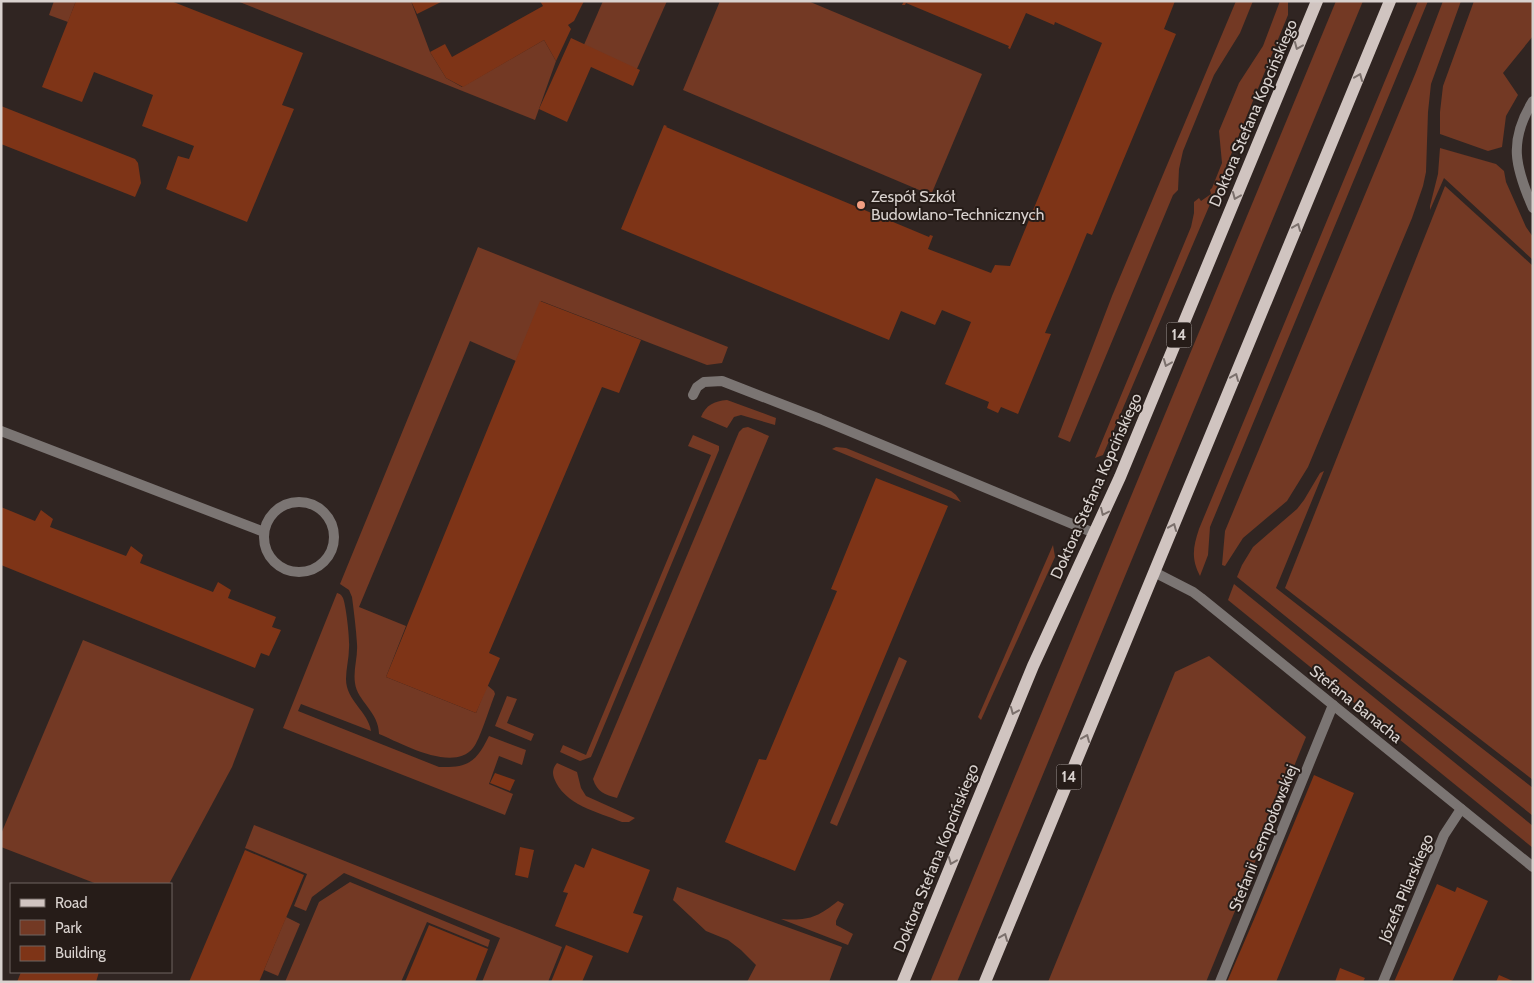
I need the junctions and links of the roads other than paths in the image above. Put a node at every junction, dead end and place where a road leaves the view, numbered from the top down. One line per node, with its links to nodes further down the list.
1 (1317, 1): 8 (main road, Doktora Stefana Kopcińskiego / 14, one-way to 8)
2 (1390, 1): 9 (main road, 14, one-way to 2)
3 (1533, 101): 4 (street)
4 (1533, 208)
5 (692, 395): 8 (street)
6 (1, 431): 7 (street)
7 (264, 532): 7 (street)
8 (1094, 533): 13 (main road, Doktora Stefana Kopcińskiego / 14, one-way to 13)
9 (1154, 572): 10 (street, Stefana Banacha); 14 (main road, 14, one-way to 9)
10 (1333, 705): 11 (street, Stefana Banacha); 15 (street, Stefanii Sempołowskiej)
11 (1461, 809): 12 (street, Stefana Banacha); 16 (street, Józefa Pilarskiego)
12 (1533, 868)
13 (902, 982)
14 (986, 982)
15 (1220, 982)
16 (1383, 982)

